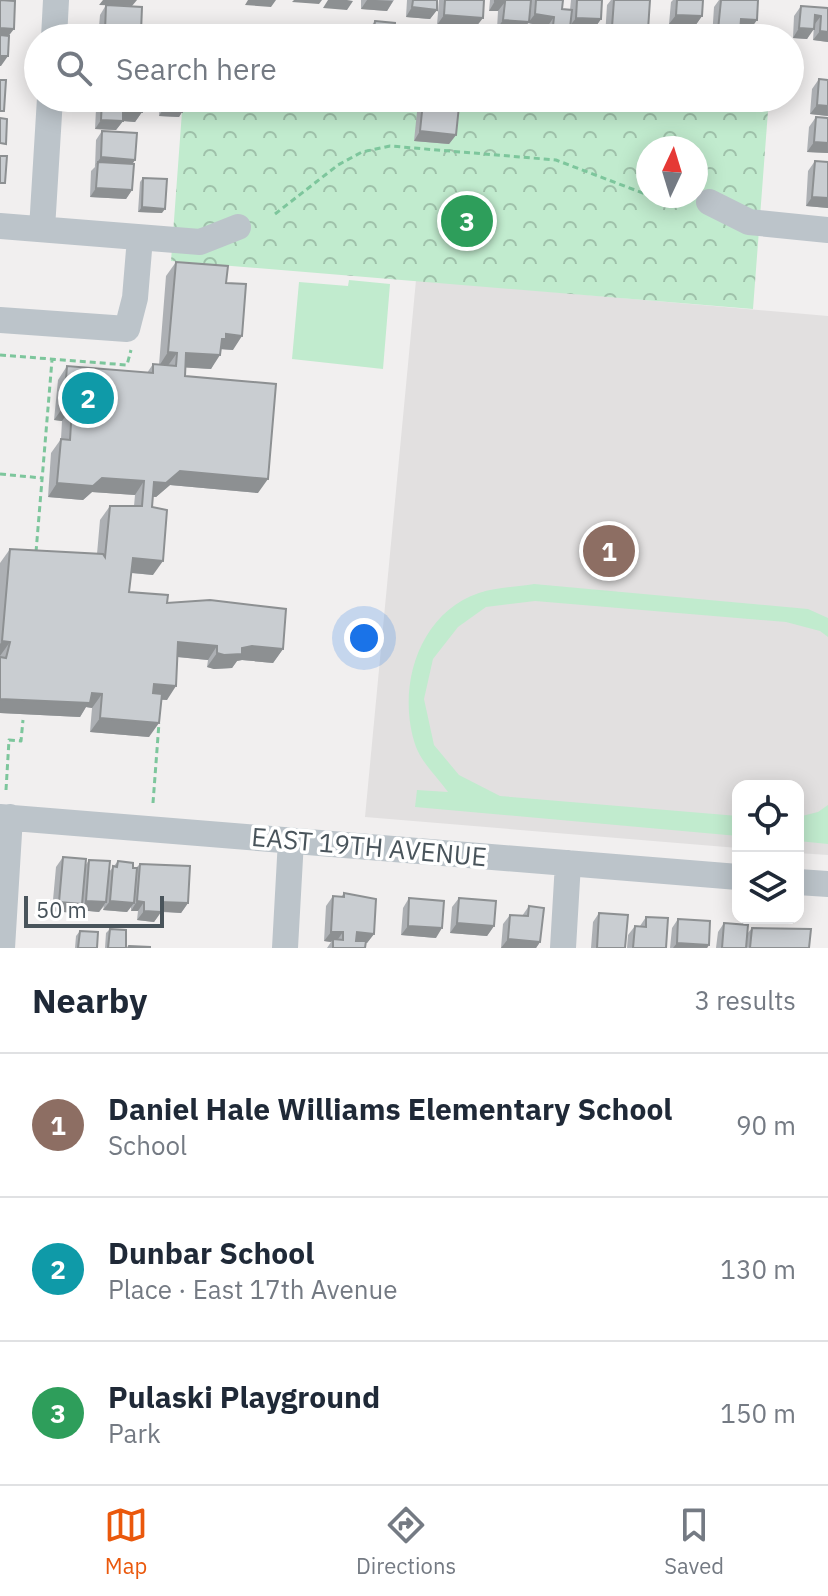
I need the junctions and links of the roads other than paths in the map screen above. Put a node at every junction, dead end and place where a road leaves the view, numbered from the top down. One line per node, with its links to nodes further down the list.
1 (56, 0): 2 (street)
2 (55, 24)
3 (49, 112): 7 (street)
4 (709, 202): 8 (street)
5 (0, 226): 7 (street)
6 (238, 227): 9 (street)
7 (42, 229): 9 (street)
8 (828, 230)
9 (140, 238): 10 (street)
10 (0, 320)
11 (5, 817): 12 (street, EAST 19TH AVENUE); 17 (street)
12 (291, 840): 13 (street, EAST 19TH AVENUE); 18 (street)
13 (568, 863): 14 (street, EAST 19TH AVENUE); 19 (street)
14 (732, 877)
15 (804, 882): 16 (street)
16 (828, 884)
17 (2, 948)
18 (285, 948)
19 (563, 948)

